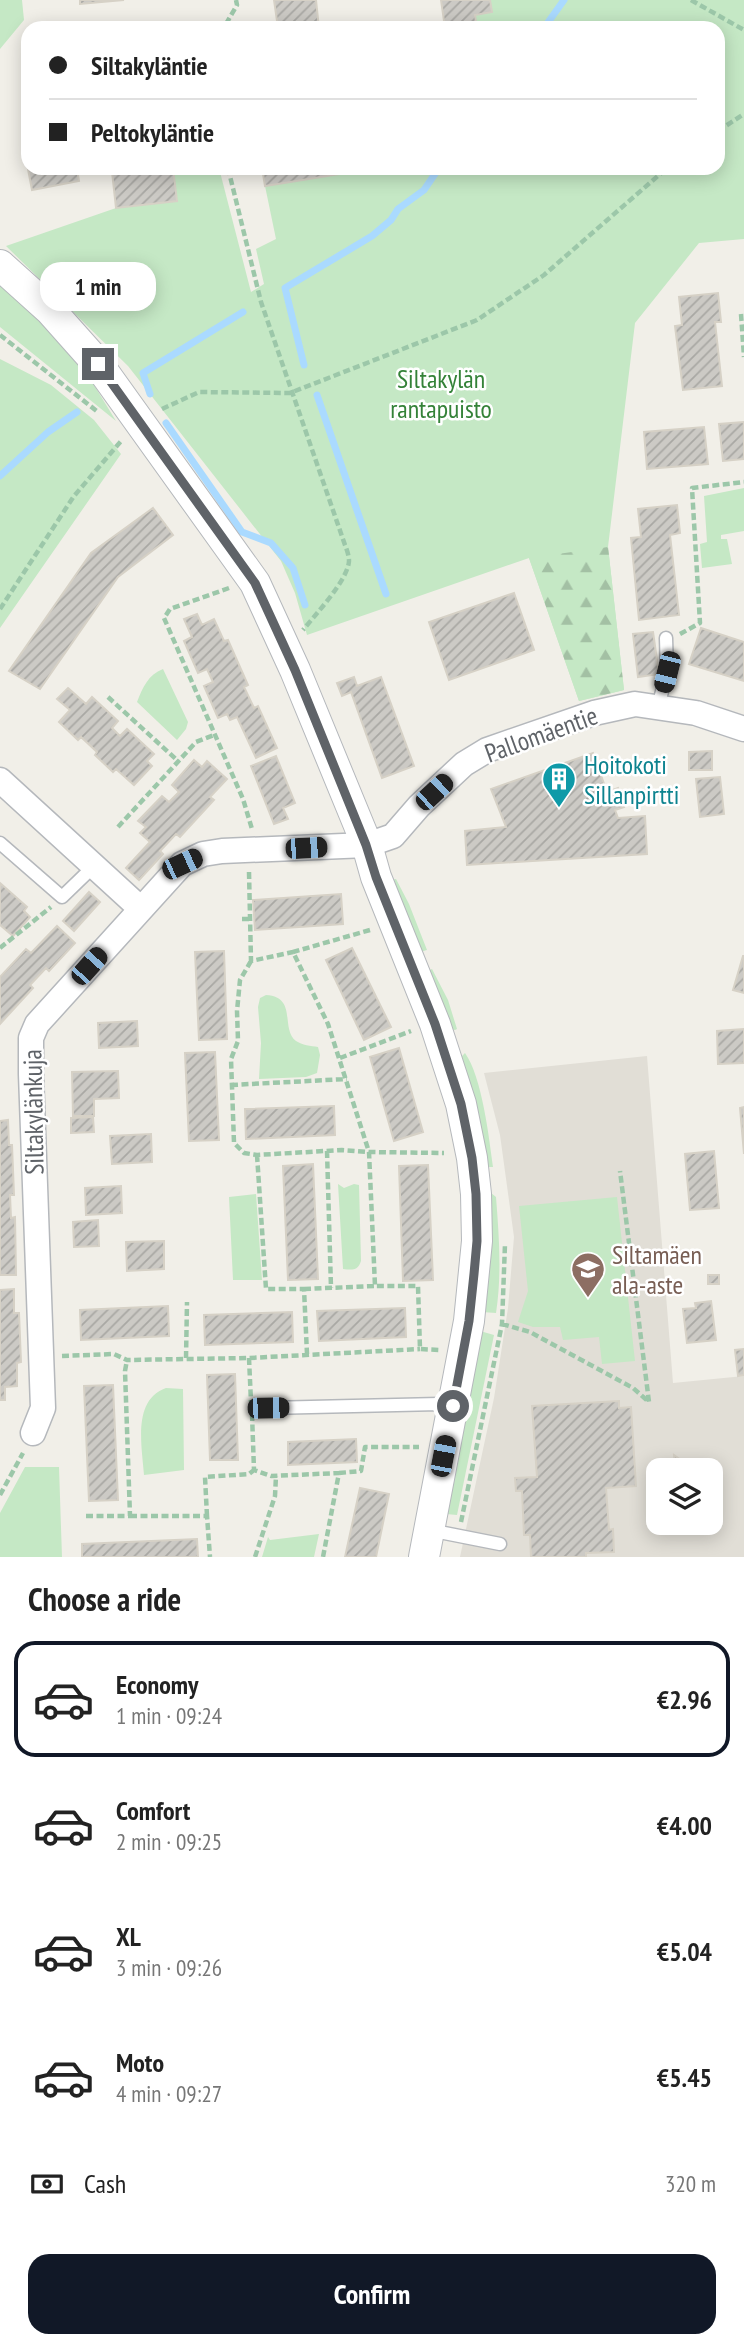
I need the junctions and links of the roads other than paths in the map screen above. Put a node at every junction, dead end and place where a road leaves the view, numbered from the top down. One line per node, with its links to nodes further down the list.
1 (0, 265): 7 (street)
2 (666, 638): 3 (lane)
3 (658, 707): 4 (street, Pallomäentie); 7 (street, Pallomäentie)
4 (744, 729)
5 (0, 780): 8 (street)
6 (0, 842): 8 (lane)
7 (366, 845): 9 (street, Siltakylänkuja); 10 (street)
8 (93, 867): 9 (street)
9 (141, 909): 12 (street, Siltakylänkuja)
10 (453, 1406): 11 (lane); 13 (street)
11 (268, 1408)
12 (33, 1433)
13 (426, 1544): 14 (lane)
14 (500, 1544)

